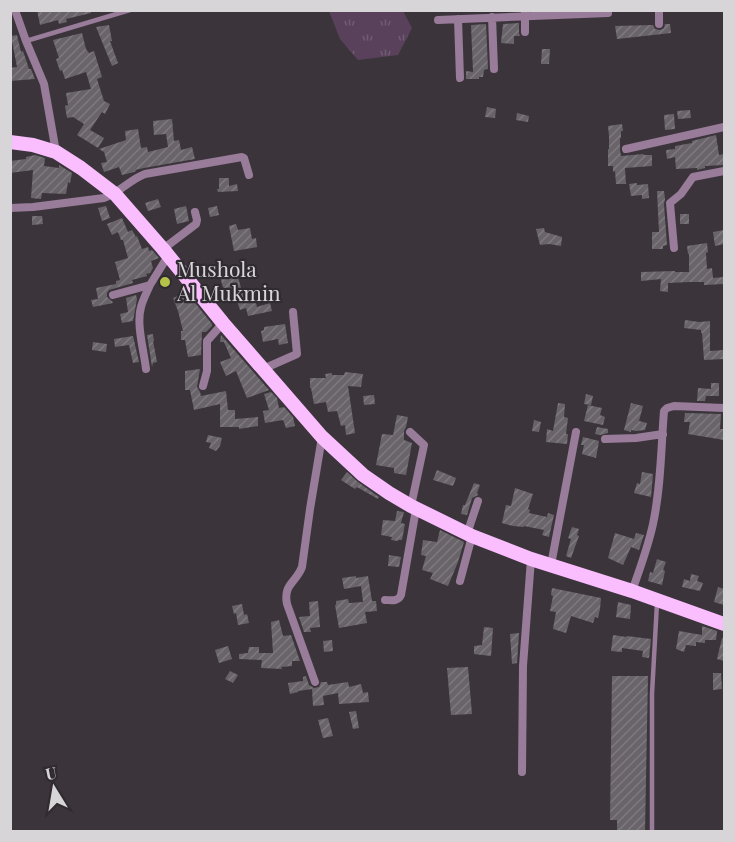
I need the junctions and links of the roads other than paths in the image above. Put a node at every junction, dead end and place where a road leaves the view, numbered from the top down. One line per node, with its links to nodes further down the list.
1 (15, 10): 11 (street)
2 (130, 10): 11 (lane)
3 (659, 10): 9 (street)
4 (608, 13): 5 (street)
5 (525, 14): 6 (street); 10 (street)
6 (492, 17): 7 (street); 12 (street)
7 (458, 19): 8 (street); 13 (street)
8 (438, 20)
9 (659, 24)
10 (525, 32)
11 (26, 41): 17 (street)
12 (494, 69)
13 (460, 78)
14 (724, 127): 16 (street)
15 (10, 142): 17 (main road)
16 (626, 149)
17 (56, 152): 20 (main road)
18 (724, 171): 23 (street)
19 (249, 175): 20 (street)
20 (115, 194): 21 (street); 24 (main road)
21 (10, 208)
22 (195, 212): 24 (street)
23 (674, 248)
24 (166, 252): 25 (street); 28 (main road)
25 (150, 285): 26 (street); 29 (street)
26 (113, 295)
27 (293, 312): 30 (street)
28 (223, 323): 30 (main road); 31 (street)
29 (146, 369)
30 (263, 369): 36 (main road)
31 (203, 386)
32 (724, 408): 35 (street)
33 (410, 432): 39 (street)
34 (576, 432): 42 (street)
35 (663, 434): 37 (street); 44 (street)
36 (322, 437): 39 (main road); 48 (street)
37 (605, 439)
38 (478, 501): 40 (street)
39 (413, 508): 40 (main road); 45 (street)
40 (470, 535): 41 (main road); 43 (street)
41 (531, 559): 42 (main road); 49 (street)
42 (551, 565): 44 (main road)
43 (460, 581)
44 (633, 591): 46 (main road)
45 (385, 600)
46 (657, 600): 47 (main road); 50 (lane)
47 (724, 624)
48 (315, 682)
49 (522, 772)
50 (651, 831)

